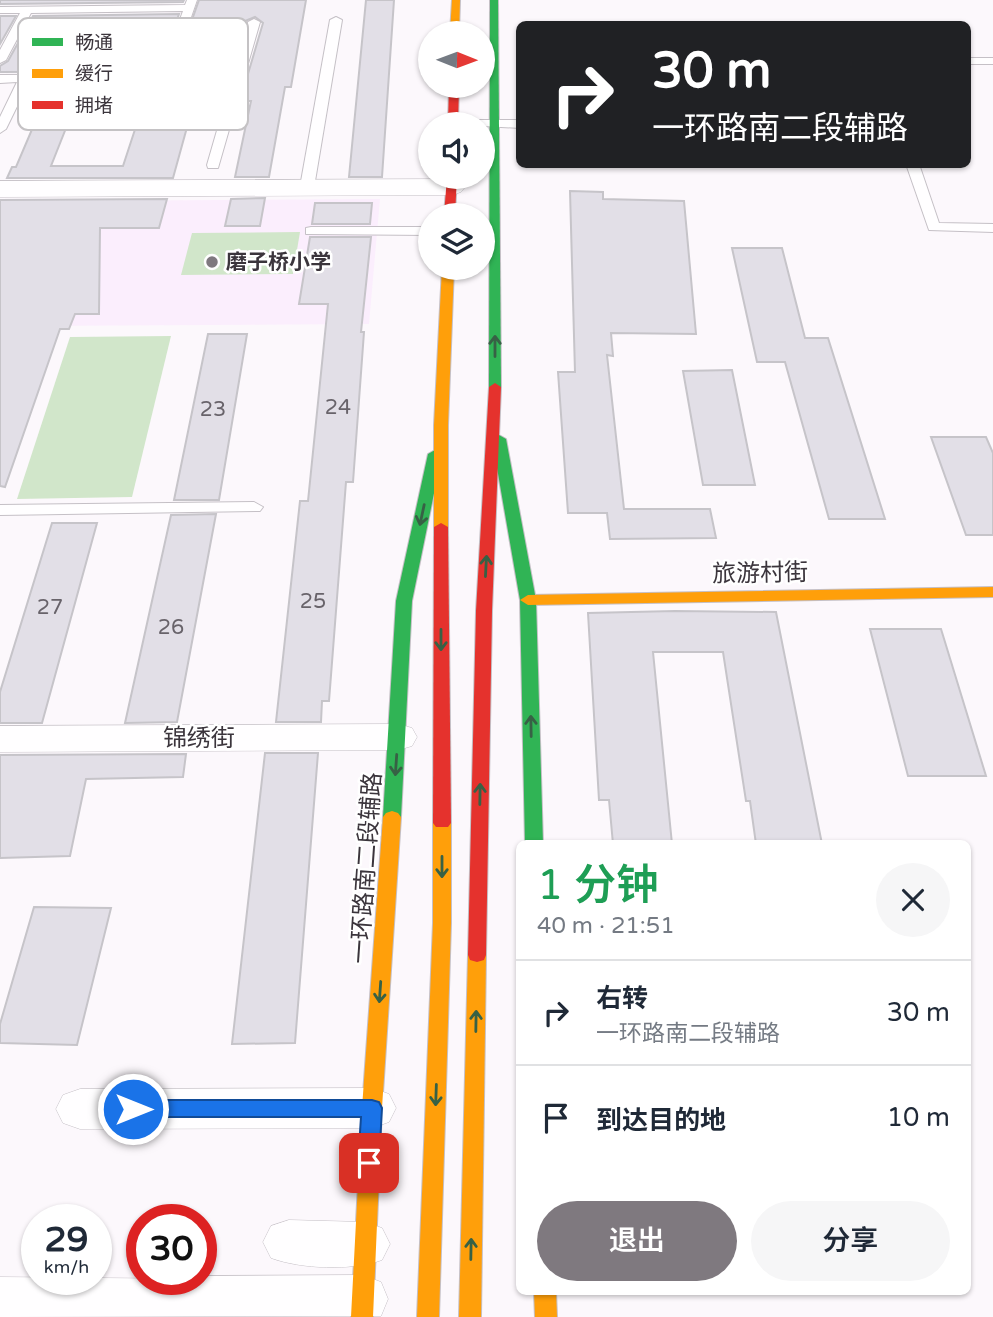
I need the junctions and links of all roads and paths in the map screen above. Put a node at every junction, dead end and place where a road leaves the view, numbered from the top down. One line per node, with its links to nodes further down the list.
1 (456, 0): 8 (main road)
2 (494, 0): 18 (main road)
3 (191, 4): 4 (lane)
4 (28, 9): 5 (lane); 6 (lane)
5 (0, 10)
6 (23, 18)
7 (336, 20): 28 (lane)
8 (455, 21)
9 (254, 22): 11 (lane)
10 (18, 27): 12 (lane)
11 (248, 43)
12 (0, 60)
13 (971, 61): 14 (lane)
14 (993, 61)
15 (0, 79): 16 (lane)
16 (18, 79)
17 (18, 93): 20 (lane)
18 (491, 112)
19 (516, 125): 22 (lane)
20 (0, 129)
21 (222, 130): 25 (lane)
22 (495, 130)
23 (495, 132): 24 (lane)
24 (516, 134)
25 (212, 165)
26 (913, 168): 31 (lane)
27 (418, 183): 28 (street)
28 (307, 187): 29 (street)
29 (0, 189)
30 (492, 189): 35 (main road, one-way to 30)
31 (993, 228)
32 (311, 231): 33 (lane)
33 (418, 231)
34 (447, 280): 36 (main road)
35 (495, 414): 40 (main road); 52 (main road, one-way to 35)
36 (441, 425): 41 (main road, 一环路南二段辅路, one-way to 41); 51 (main road, one-way to 51)
37 (254, 506): 38 (lane)
38 (0, 510)
39 (993, 592): 40 (main road, 旅游村街)
40 (528, 600): 43 (main road, one-way to 40)
41 (398, 737): 42 (street, 锦绣街); 44 (main road, 一环路南二段辅路, one-way to 44)
42 (0, 738)
43 (534, 840)
44 (372, 1108): 45 (street); 47 (main road, 一环路南二段辅路)
45 (80, 1109)
46 (289, 1242): 47 (street)
47 (363, 1244): 50 (main road, 一环路南二段辅路)
48 (545, 1295): 53 (main road)
49 (0, 1301): 50 (street)
50 (362, 1308)
51 (428, 1317)
52 (470, 1317)
53 (546, 1317)

